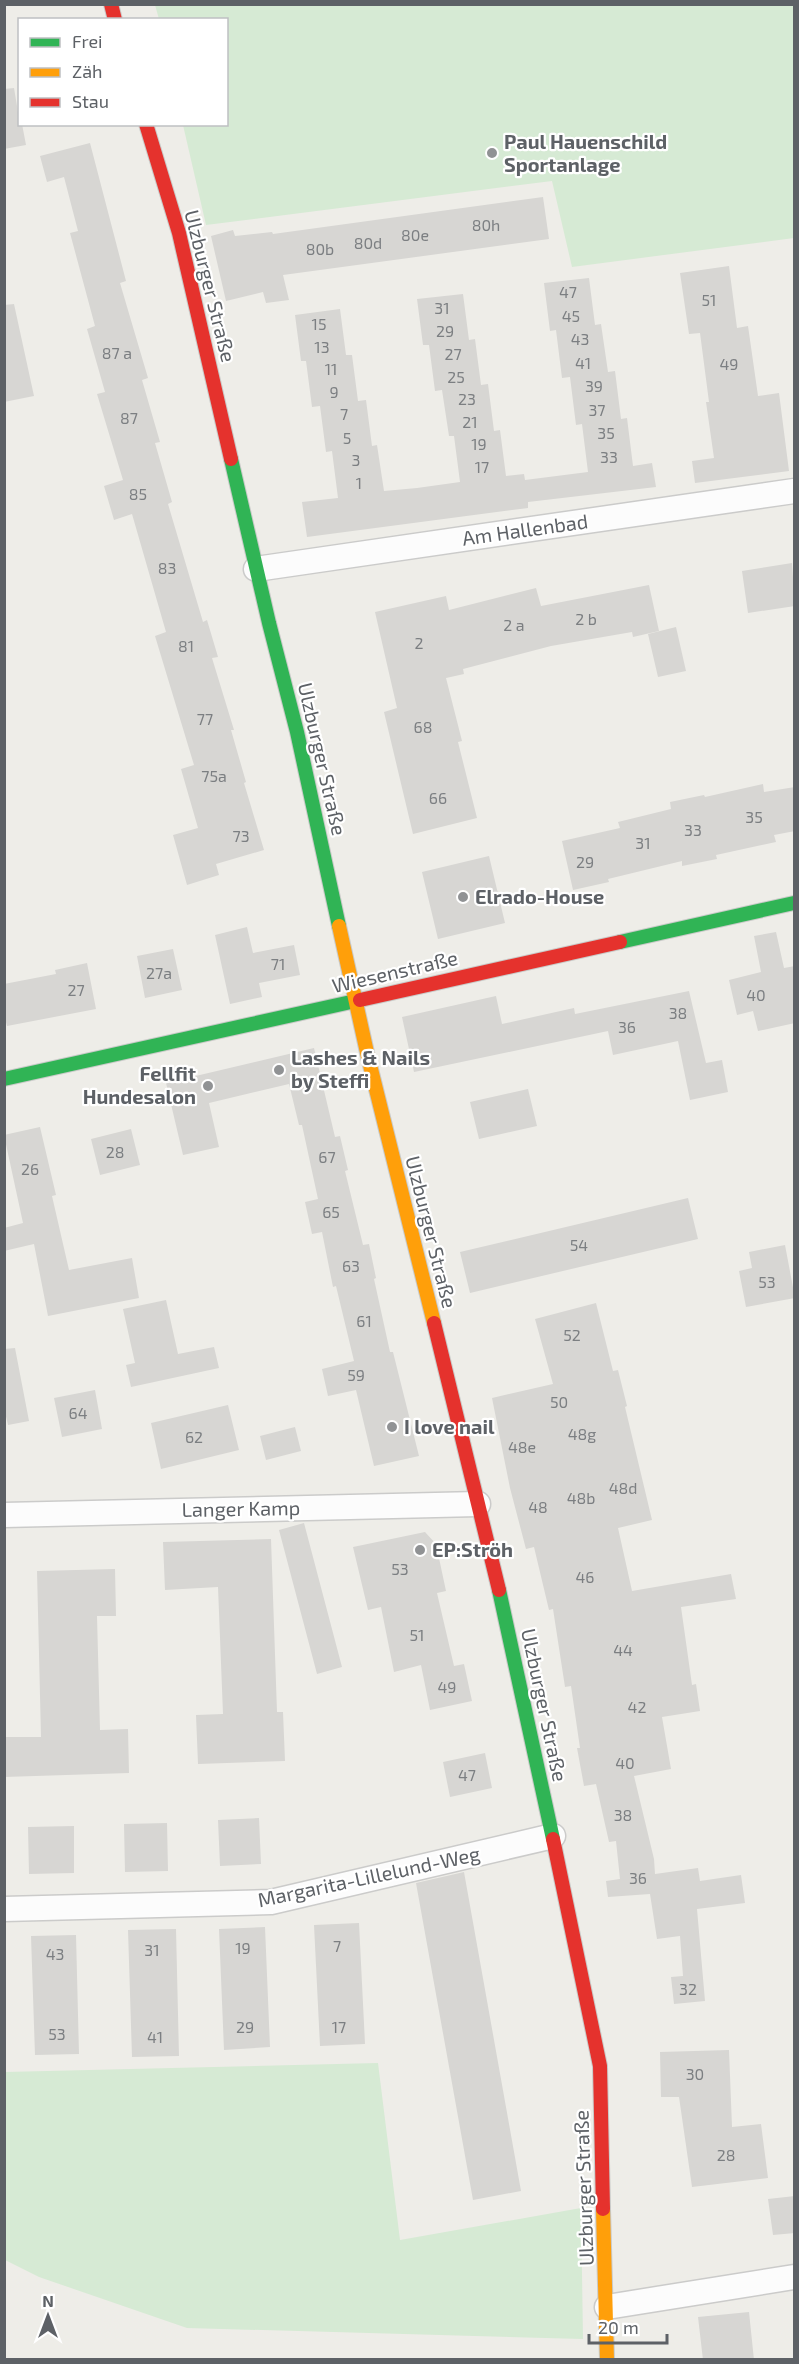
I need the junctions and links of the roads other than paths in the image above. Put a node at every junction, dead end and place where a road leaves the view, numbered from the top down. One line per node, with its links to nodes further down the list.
1 (147, 126): 3 (main road, Ulzburger Straße)
2 (795, 491): 3 (street, Am Hallenbad)
3 (256, 569): 5 (main road, Ulzburger Straße)
4 (795, 903): 5 (main road, Wiesenstraße)
5 (355, 1001): 6 (main road, Wiesenstraße); 7 (main road, Ulzburger Straße)
6 (4, 1079)
7 (478, 1504): 8 (street, Langer Kamp); 9 (main road, Ulzburger Straße)
8 (4, 1515)
9 (553, 1836): 10 (street, Margarita-Lillelund-Weg); 12 (main road, Ulzburger Straße)
10 (4, 1909)
11 (795, 2277): 12 (street)
12 (607, 2307): 13 (main road, Ulzburger Straße)
13 (607, 2360)

